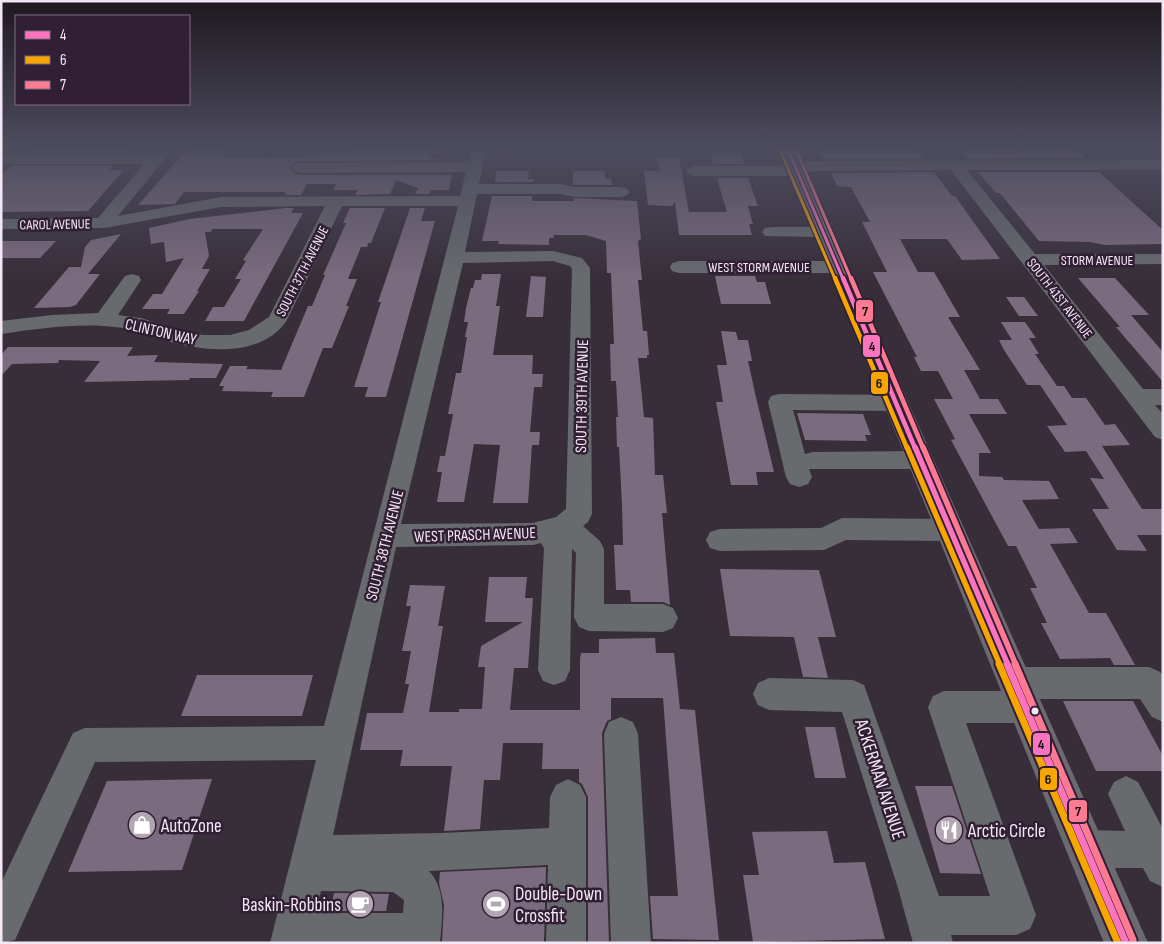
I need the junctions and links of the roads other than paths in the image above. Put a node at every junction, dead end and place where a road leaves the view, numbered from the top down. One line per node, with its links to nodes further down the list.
1 (130, 191): 9 (street)
2 (393, 191): 8 (street, CAROL AVENUE)
3 (469, 191): 13 (street, SOUTH 38TH AVENUE)
4 (571, 191): 7 (street)
5 (806, 191): 12 (main road)
6 (976, 191): 15 (street, SOUTH 41ST AVENUE)
7 (621, 192)
8 (336, 202): 9 (street, CAROL AVENUE); 21 (street, SOUTH 37TH AVENUE)
9 (103, 223): 10 (street, CAROL AVENUE)
10 (1, 224)
11 (770, 232): 12 (street)
12 (823, 232): 17 (main road)
13 (455, 258): 27 (street, SOUTH 39TH AVENUE); 29 (street, SOUTH 38TH AVENUE)
14 (1163, 259): 15 (street, STORM AVENUE)
15 (1030, 260): 22 (street, SOUTH 41ST AVENUE)
16 (679, 267): 17 (street, WEST STORM AVENUE)
17 (838, 267): 24 (main road)
18 (132, 280): 19 (street)
19 (104, 320): 20 (street, CLINTON WAY); 21 (street, CLINTON WAY)
20 (1, 328)
21 (261, 335)
22 (1136, 397): 23 (street); 25 (street, SOUTH 41ST AVENUE)
23 (1163, 397)
24 (896, 403): 26 (main road); 26 (street)
25 (1163, 431)
26 (920, 460): 28 (main road)
27 (556, 528): 29 (street, WEST PRASCH AVENUE); 31 (street); 32 (street)
28 (950, 530): 30 (street); 34 (main road)
29 (385, 536): 37 (street, SOUTH 38TH AVENUE)
30 (720, 540)
31 (663, 618)
32 (554, 670)
33 (769, 694): 45 (street, ACKERMAN AVENUE)
34 (1020, 695): 35 (street); 41 (main road); 45 (street)
35 (1163, 706)
36 (621, 734): 49 (street)
37 (337, 743): 43 (street, SOUTH 38TH AVENUE); 44 (street)
38 (1126, 794): 42 (street)
39 (568, 797): 40 (street)
40 (567, 846): 43 (street); 48 (street)
41 (1086, 849): 42 (street); 50 (main road)
42 (1158, 859)
43 (309, 863): 46 (street, SOUTH 38TH AVENUE); 47 (street)
44 (1, 926)
45 (929, 930)
46 (291, 938): 47 (street)
47 (421, 938)
48 (566, 943)
49 (631, 943)
50 (1126, 943)

